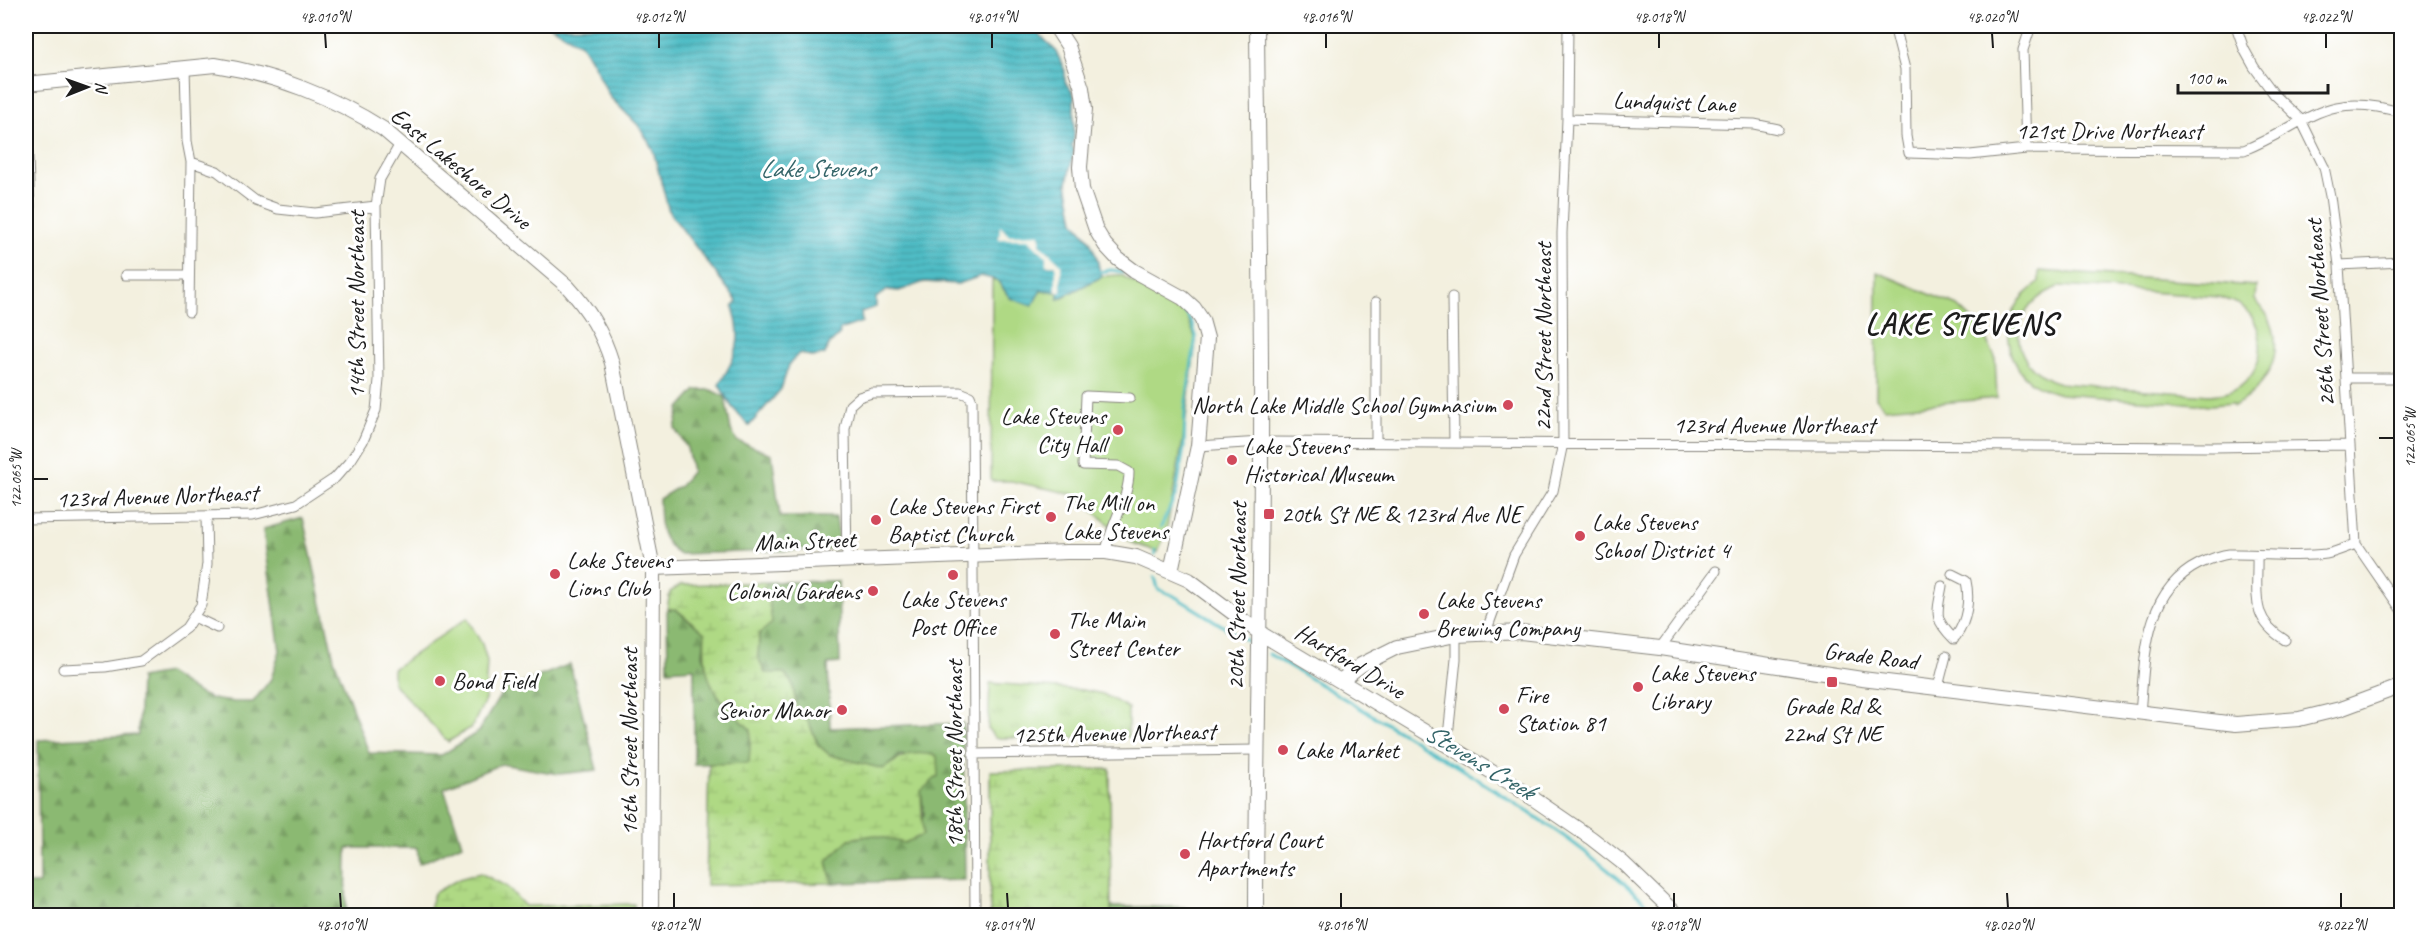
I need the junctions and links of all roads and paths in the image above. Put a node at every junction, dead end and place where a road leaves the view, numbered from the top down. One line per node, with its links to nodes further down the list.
1 (1055, 26): 34 (main road)
2 (1257, 26): 29 (main road, 20th Street Northeast)
3 (1568, 26): 11 (street, 22nd Street Northeast)
4 (1894, 26): 15 (street, 121st Drive Northeast)
5 (2031, 26): 15 (street)
6 (2236, 26): 12 (street, 26th Street Northeast)
7 (185, 66): 8 (main road, East Lakeshore Drive); 14 (main road, East Lakeshore Drive); 16 (street)
8 (26, 84)
9 (26, 101): 18 (street)
10 (2402, 113): 12 (street, 121st Drive Northeast)
11 (1568, 119): 13 (street, Lundquist Lane); 32 (street, 22nd Street Northeast)
12 (2301, 120): 15 (street, 121st Drive Northeast); 20 (street, 26th Street Northeast)
13 (1778, 129)
14 (400, 144): 17 (street, 14th Street Northeast); 43 (main road, East Lakeshore Drive)
15 (2026, 149)
16 (191, 162): 17 (street); 22 (street)
17 (376, 206): 35 (street, 14th Street Northeast)
18 (26, 233)
19 (2402, 262): 20 (street)
20 (2339, 265): 26 (street, 26th Street Northeast)
21 (126, 275): 22 (street)
22 (189, 275): 25 (street)
23 (1452, 297): 31 (street)
24 (1376, 302): 30 (street)
25 (189, 312)
26 (2346, 378): 27 (street); 33 (street, 26th Street Northeast)
27 (2402, 378)
28 (1130, 398): 39 (street)
29 (1261, 442): 30 (street, 123rd Avenue Northeast); 34 (street, 123rd Avenue Northeast); 53 (main road, 20th Street Northeast)
30 (1376, 442): 31 (street, 123rd Avenue Northeast)
31 (1454, 443): 32 (street, 123rd Avenue Northeast)
32 (1563, 443): 33 (street, 123rd Avenue Northeast); 51 (street, 22nd Street Northeast)
33 (2349, 445): 38 (street, 26th Street Northeast)
34 (1198, 446): 44 (main road)
35 (320, 490): 36 (street, 123rd Avenue Northeast)
36 (206, 516): 37 (street, 123rd Avenue Northeast); 49 (street)
37 (26, 519)
38 (2356, 544): 41 (street); 48 (street)
39 (1106, 552): 40 (main road, Main Street); 44 (main road, Main Street)
40 (973, 556): 42 (main road, Main Street); 42 (street, 18th Street Northeast); 64 (street, 18th Street Northeast)
41 (2257, 556): 54 (street); 61 (street)
42 (847, 562): 43 (main road, Main Street)
43 (653, 568): 65 (main road, 16th Street Northeast)
44 (1171, 571): 53 (main road, Main Street)
45 (1716, 572): 55 (street)
46 (1952, 574): 47 (street)
47 (1941, 586)
48 (2402, 611)
49 (194, 617): 50 (street); 57 (street)
50 (217, 628)
51 (1486, 632): 52 (main road, Grade Road); 55 (main road, Grade Road)
52 (1456, 635): 58 (main road, Grade Road); 62 (street)
53 (1260, 636): 58 (main road, Hartford Drive); 63 (main road, 20th Street Northeast)
54 (2285, 640)
55 (1660, 648): 60 (main road, Grade Road)
56 (1946, 656): 60 (street)
57 (63, 669)
58 (1340, 681): 62 (main road, Hartford Drive)
59 (2402, 686): 61 (main road, Grade Road)
60 (1938, 687): 61 (main road, Grade Road)
61 (2140, 714)
62 (1447, 746): 68 (main road, Hartford Drive)
63 (1256, 750): 64 (street, 125th Avenue Northeast); 67 (main road, 20th Street Northeast)
64 (973, 754): 66 (street, 18th Street Northeast)
65 (651, 915)
66 (975, 915)
67 (1256, 915)
68 (1678, 915)

